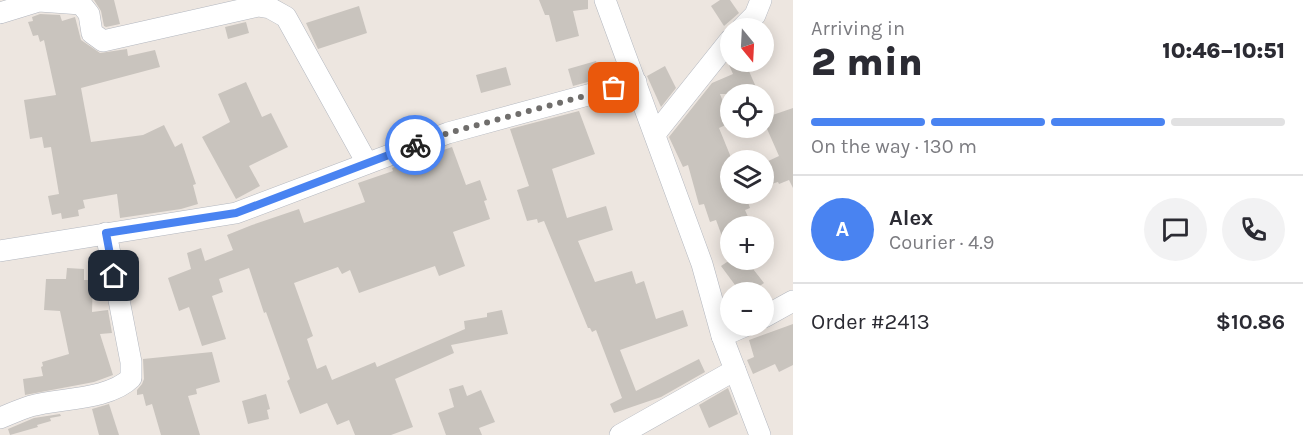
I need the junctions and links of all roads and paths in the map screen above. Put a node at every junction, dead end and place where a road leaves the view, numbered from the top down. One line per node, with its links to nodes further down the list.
1 (605, 0): 6 (street)
2 (761, 0): 4 (street)
3 (0, 13): 8 (street)
4 (752, 18)
5 (720, 53): 7 (street)
6 (636, 82): 7 (street); 8 (street)
7 (655, 134): 13 (street)
8 (367, 163): 9 (street)
9 (106, 233): 10 (street); 16 (street)
10 (0, 251)
11 (793, 302): 12 (street)
12 (774, 311)
13 (720, 329)
14 (722, 336): 15 (street)
15 (735, 370): 17 (street); 18 (street)
16 (0, 418)
17 (620, 435)
18 (760, 435)

